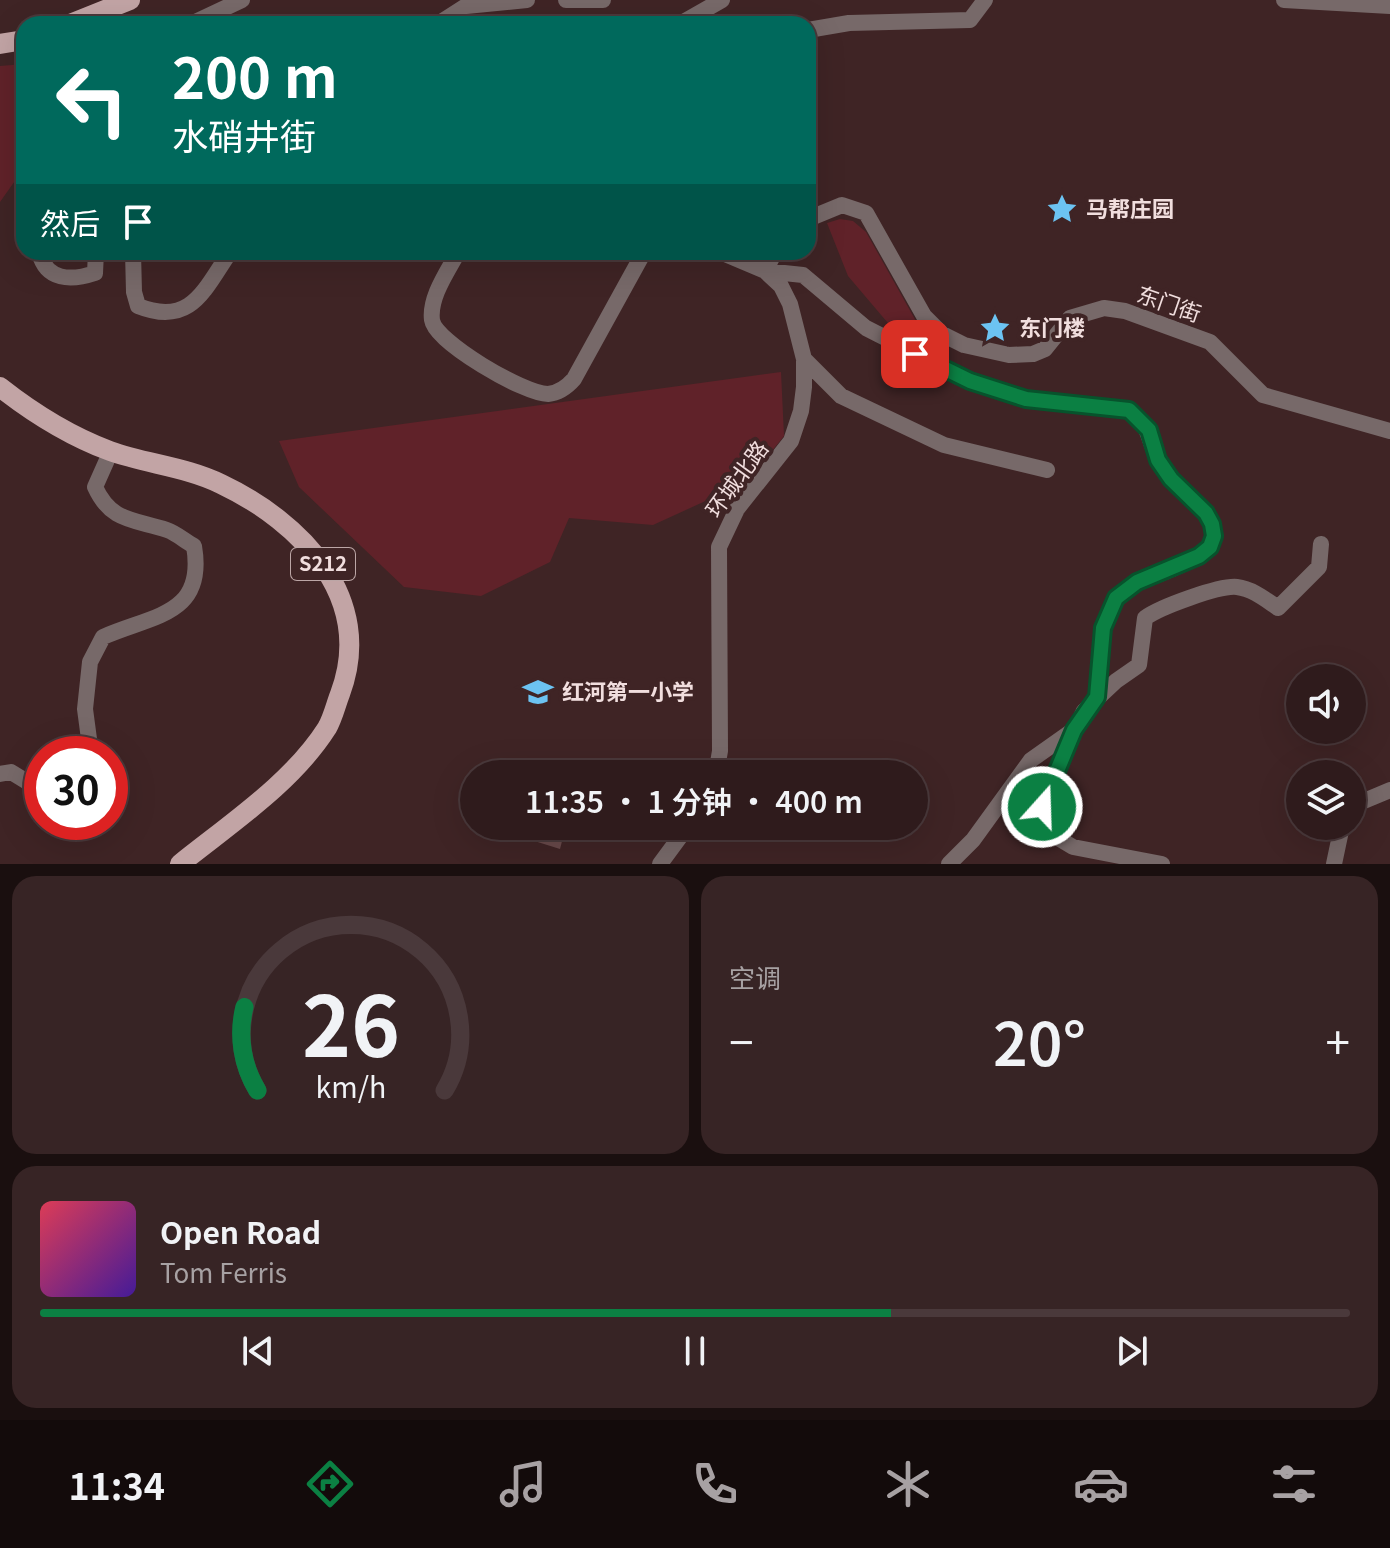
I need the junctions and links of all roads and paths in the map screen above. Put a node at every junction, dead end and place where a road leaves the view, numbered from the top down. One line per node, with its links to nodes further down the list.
1 (130, 0): 10 (main road)
2 (242, 0): 11 (street)
3 (527, 0): 12 (street)
4 (566, 0): 5 (street)
5 (603, 0)
6 (722, 0): 13 (street)
7 (985, 0): 14 (street)
8 (1284, 0): 9 (street)
9 (1390, 6)
10 (90, 16)
11 (208, 16)
12 (450, 16)
13 (694, 16)
14 (816, 29)
15 (816, 215): 28 (street, 东门街)
16 (41, 260): 17 (street)
17 (96, 260)
18 (133, 260): 19 (street)
19 (225, 260)
20 (454, 260): 21 (street)
21 (640, 260)
22 (739, 260): 25 (street)
23 (766, 260): 25 (street)
24 (771, 260): 25 (street)
25 (765, 271): 26 (street, 环城北路); 32 (street)
26 (804, 359): 30 (street); 35 (street, 环城北路)
27 (0, 387): 29 (main road, S212)
28 (1390, 431)
29 (111, 451): 34 (street); 42 (main road, S212)
30 (1047, 470)
31 (1321, 544): 32 (street)
32 (1097, 697): 33 (street)
33 (1074, 730): 44 (street); 45 (street)
34 (89, 736)
35 (718, 760)
36 (0, 774): 37 (street)
37 (24, 780)
38 (1390, 790): 39 (street)
39 (1366, 800)
40 (678, 840): 43 (street)
41 (1339, 840): 46 (street)
42 (180, 864)
43 (660, 864)
44 (949, 864)
45 (1162, 864)
46 (1334, 864)

